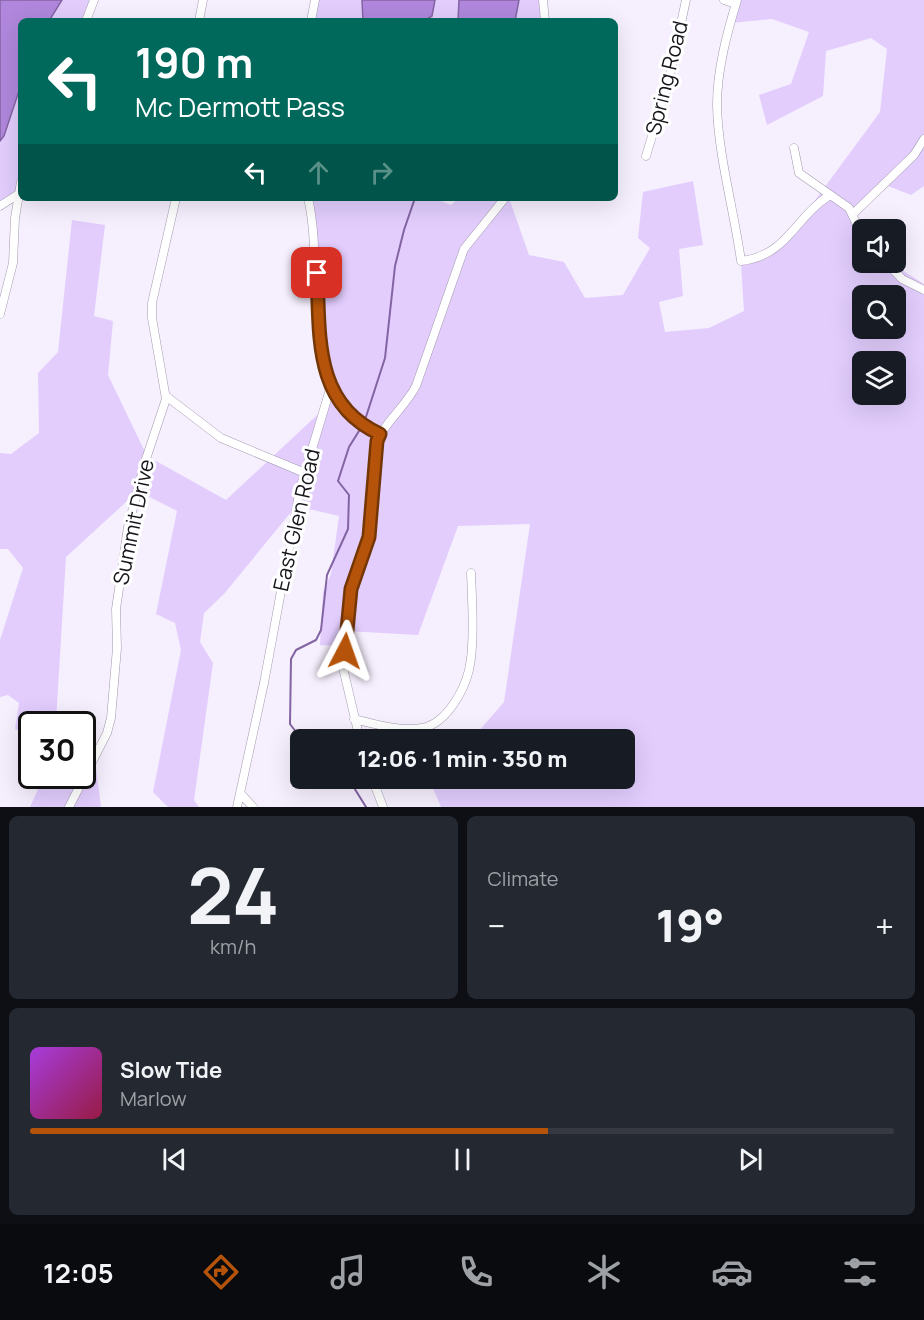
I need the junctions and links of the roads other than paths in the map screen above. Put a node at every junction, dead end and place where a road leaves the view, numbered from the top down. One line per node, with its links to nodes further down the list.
1 (94, 0): 8 (street)
2 (203, 0): 9 (street)
3 (315, 0): 10 (street)
4 (543, 0): 11 (street)
5 (686, 0): 14 (street, Spring Road)
6 (724, 0): 7 (street)
7 (737, 2): 16 (street)
8 (87, 18)
9 (200, 18)
10 (312, 18)
11 (544, 18)
12 (924, 139): 22 (street)
13 (794, 148): 16 (street)
14 (646, 156)
15 (18, 194): 21 (street)
16 (830, 195): 22 (street)
17 (19, 201): 26 (street)
18 (175, 201): 28 (street, Summit Drive)
19 (308, 201): 27 (street)
20 (503, 201): 29 (street)
21 (0, 206)
22 (853, 214): 23 (street)
23 (855, 219)
24 (896, 273): 25 (street)
25 (924, 290)
26 (0, 314)
27 (331, 386): 29 (street); 30 (street, East Glen Road)
28 (165, 396): 30 (street); 36 (street, Summit Drive)
29 (380, 434): 32 (street)
30 (305, 473): 35 (street, East Glen Road)
31 (471, 573): 32 (street)
32 (354, 719): 33 (street)
33 (357, 729)
34 (376, 789): 39 (street)
35 (242, 794): 37 (street, East Glen Road); 38 (street)
36 (69, 807)
37 (237, 807)
38 (253, 807)
39 (383, 807)

